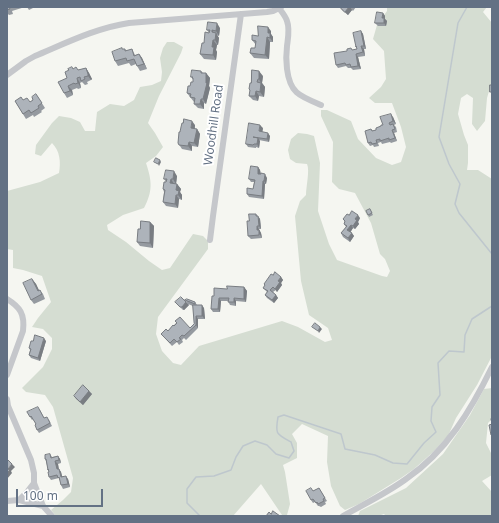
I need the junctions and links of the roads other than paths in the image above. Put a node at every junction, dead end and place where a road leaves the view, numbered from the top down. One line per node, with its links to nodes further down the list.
1 (280, 7): 2 (street); 4 (street)
2 (241, 14): 3 (street); 5 (street, Woodhill Road)
3 (7, 75)
4 (321, 104)
5 (210, 240)
6 (7, 299): 8 (street)
7 (492, 367): 9 (street)
8 (7, 374)
9 (489, 379): 16 (street)
10 (7, 399): 11 (street)
11 (34, 483): 12 (street); 14 (street)
12 (19, 500): 13 (street); 14 (street)
13 (7, 501)
14 (43, 506): 15 (street)
15 (52, 516)
16 (343, 516)

